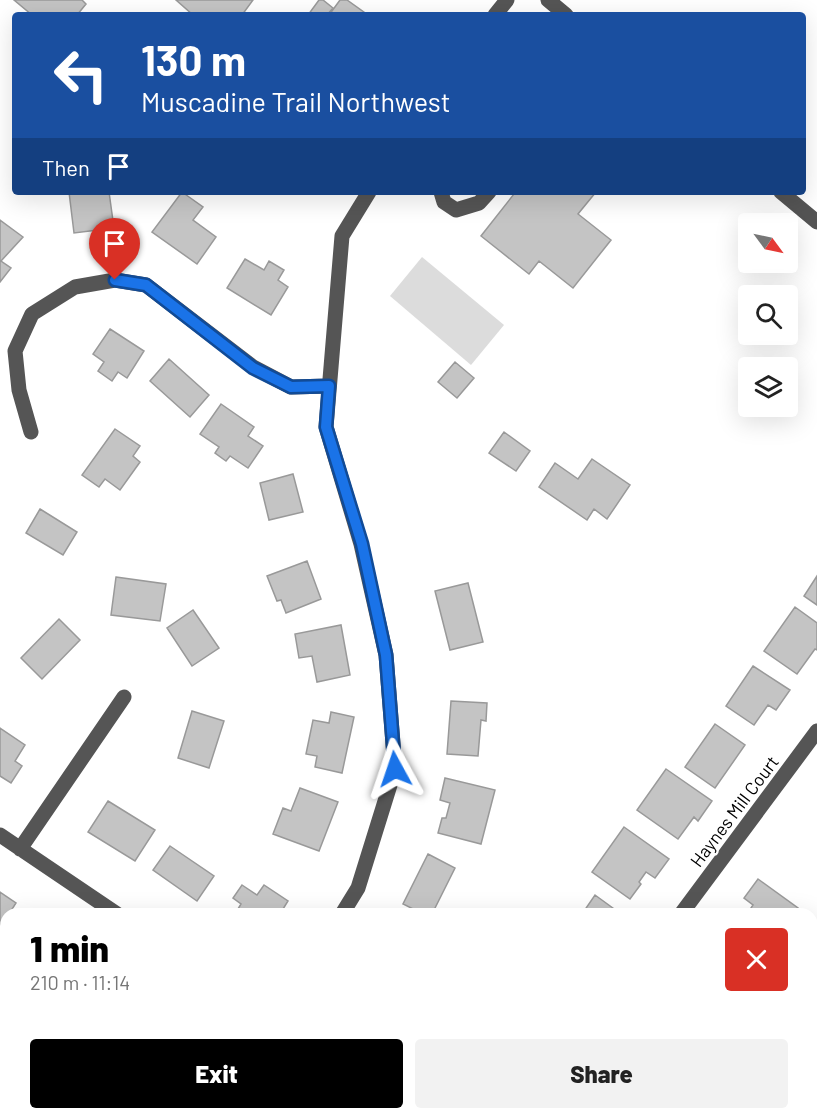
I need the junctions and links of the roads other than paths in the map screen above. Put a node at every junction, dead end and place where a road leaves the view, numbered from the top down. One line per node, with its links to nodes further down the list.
1 (507, 0): 3 (street)
2 (548, 0): 4 (street)
3 (497, 12)
4 (562, 12)
5 (367, 195): 10 (street)
6 (442, 195): 7 (street)
7 (486, 195)
8 (785, 195): 9 (street)
9 (817, 222)
10 (329, 386): 11 (street); 17 (street)
11 (31, 432)
12 (124, 697): 15 (street)
13 (817, 731): 18 (street, Haynes Mill Court)
14 (0, 835): 15 (street)
15 (20, 849): 16 (street)
16 (108, 908)
17 (346, 908)
18 (685, 908)

